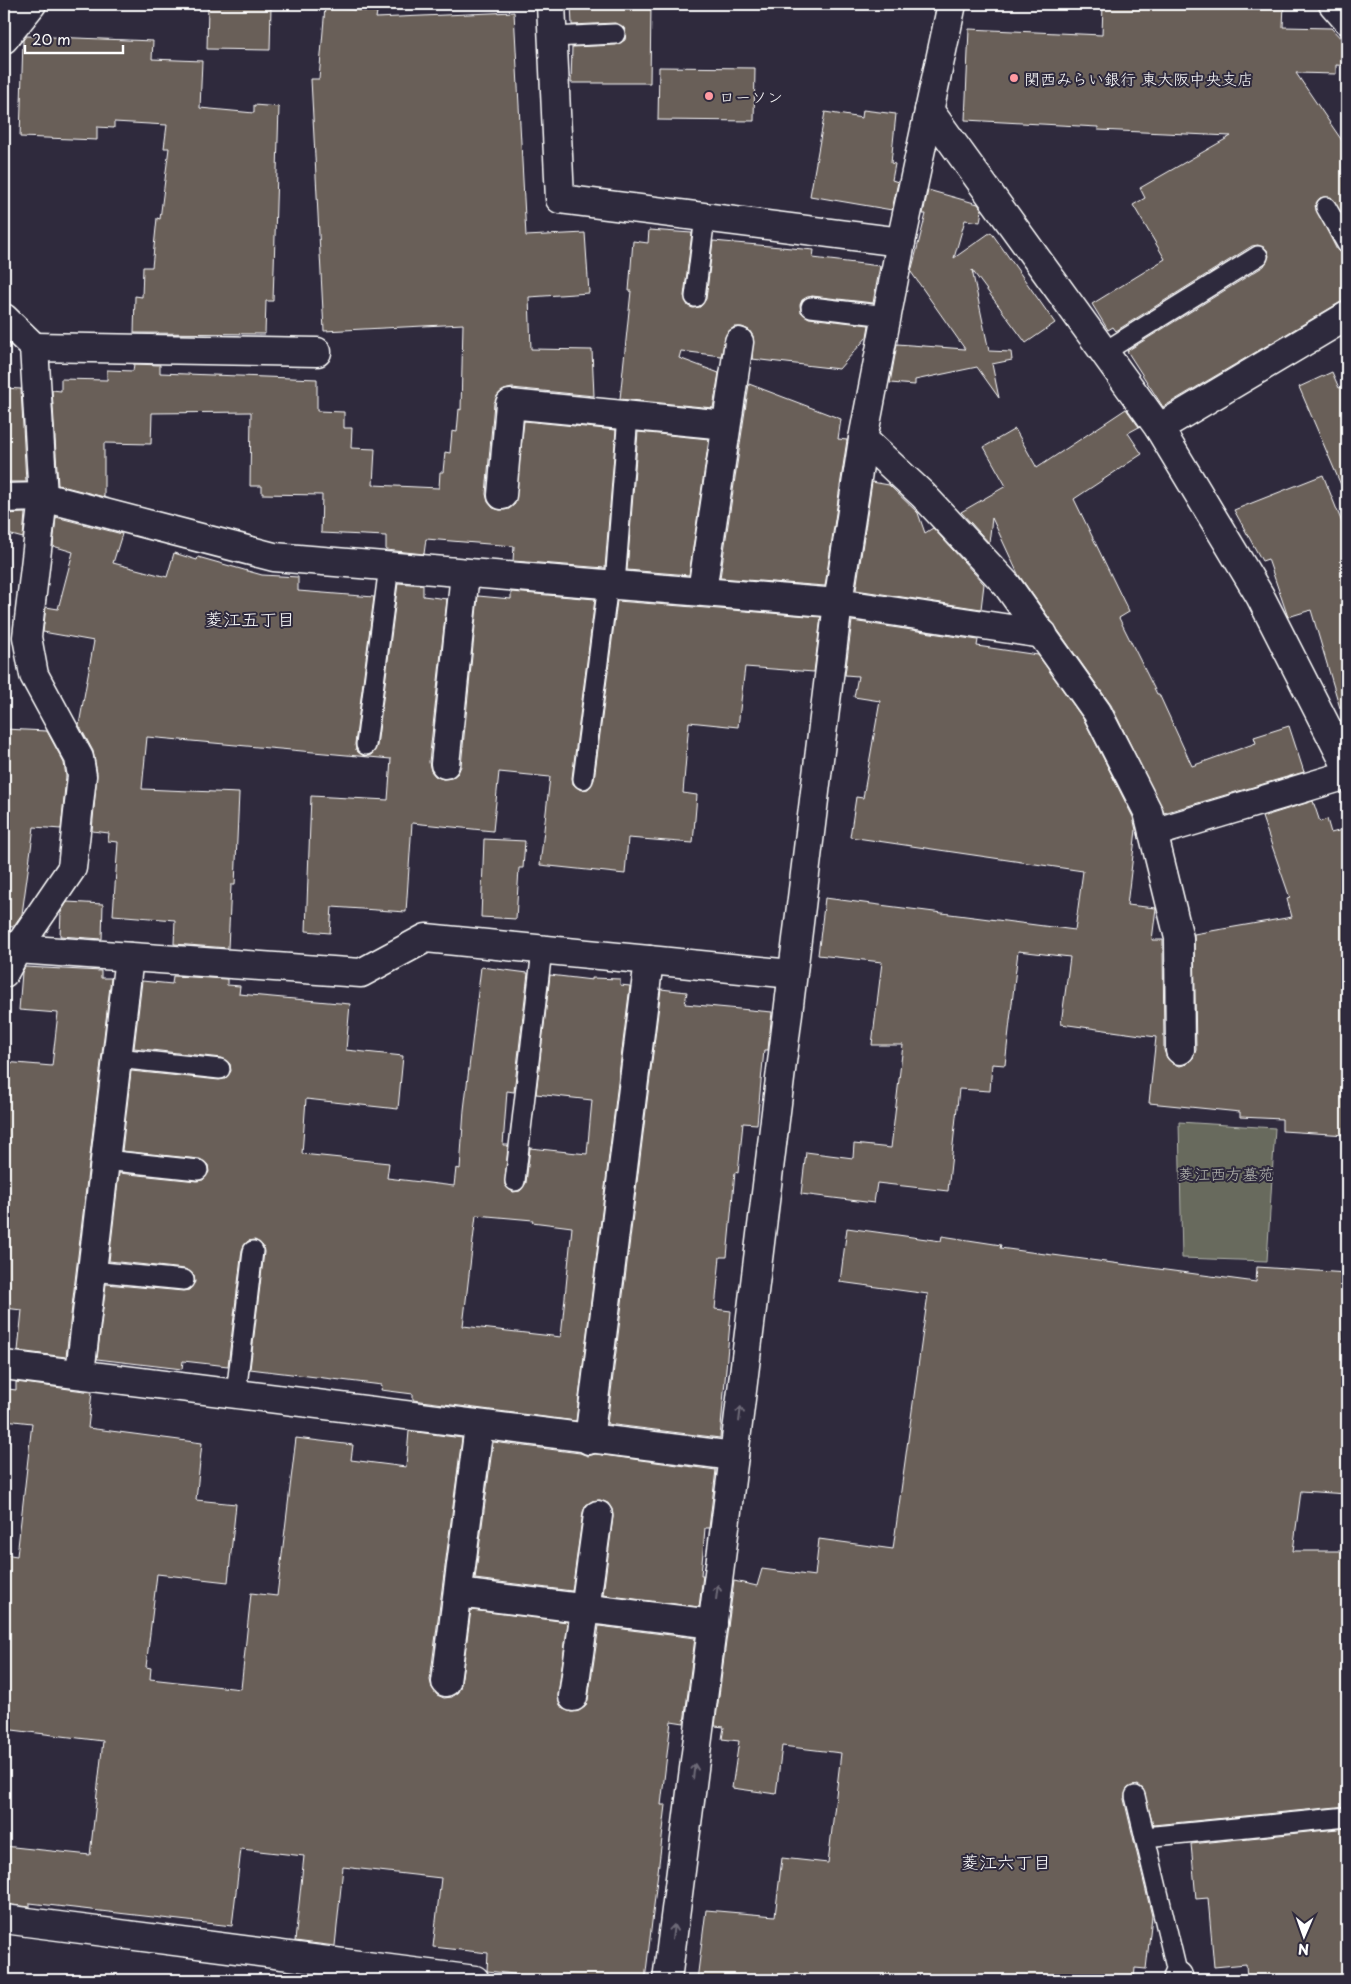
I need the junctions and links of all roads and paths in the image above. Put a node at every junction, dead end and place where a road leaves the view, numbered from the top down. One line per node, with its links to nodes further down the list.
1 (32, 4): 8 (street)
2 (551, 4): 7 (street)
3 (952, 4): 9 (street)
4 (1333, 4): 5 (street)
5 (1347, 20)
6 (615, 34): 7 (lane)
7 (553, 37): 11 (street)
8 (4, 40)
9 (929, 110): 12 (street); 23 (street)
10 (1326, 207): 13 (lane)
11 (705, 217): 12 (street); 15 (lane)
12 (901, 242): 17 (street)
13 (1347, 244)
14 (1258, 256): 23 (lane)
15 (695, 297)
16 (811, 308): 17 (lane)
17 (887, 316): 27 (street)
18 (1347, 316): 26 (street)
19 (4, 318): 21 (street)
20 (739, 342): 25 (street)
21 (34, 347): 22 (street); 29 (street)
22 (318, 352)
23 (1104, 352): 26 (street)
24 (628, 415): 25 (street); 28 (street); 33 (lane)
25 (726, 425): 34 (street)
26 (1159, 428): 39 (street)
27 (862, 439): 35 (street); 36 (street)
28 (502, 495)
29 (43, 497): 30 (street); 31 (street); 43 (street)
30 (4, 498)
31 (389, 566): 32 (street); 37 (lane)
32 (465, 573): 33 (street); 38 (street)
33 (612, 584): 34 (street); 41 (lane)
34 (702, 591): 35 (street)
35 (838, 603): 36 (street); 48 (street)
36 (1044, 634): 42 (street)
37 (366, 745)
38 (445, 764)
39 (1347, 767)
40 (1347, 775): 42 (street)
41 (583, 779)
42 (1153, 833): 49 (street)
43 (17, 949): 45 (street); 47 (street)
44 (542, 950): 45 (street); 46 (street); 54 (lane)
45 (129, 957): 50 (street)
46 (649, 960): 48 (street); 62 (street)
47 (4, 973)
48 (792, 974): 63 (street, one-way to 48)
49 (1180, 1050)
50 (117, 1058): 51 (lane); 52 (street)
51 (220, 1069)
52 (105, 1160): 53 (lane); 56 (street)
53 (198, 1170)
54 (515, 1181)
55 (253, 1251): 60 (lane)
56 (92, 1271): 57 (lane); 59 (street)
57 (184, 1280)
58 (4, 1366): 59 (street)
59 (80, 1373): 60 (street)
60 (236, 1394): 61 (street)
61 (479, 1426): 62 (street); 65 (street)
62 (589, 1440): 63 (street)
63 (734, 1456): 67 (street, one-way to 63)
64 (598, 1515): 66 (street)
65 (458, 1593): 66 (street); 68 (street)
66 (585, 1608): 67 (street); 69 (street)
67 (713, 1624): 76 (street, one-way to 67)
68 (446, 1682)
69 (573, 1697)
70 (1135, 1796): 72 (lane)
71 (1347, 1817): 72 (lane)
72 (1145, 1837): 74 (lane)
73 (4, 1919): 75 (street)
74 (1178, 1978)
75 (476, 1980)
76 (667, 1980)

